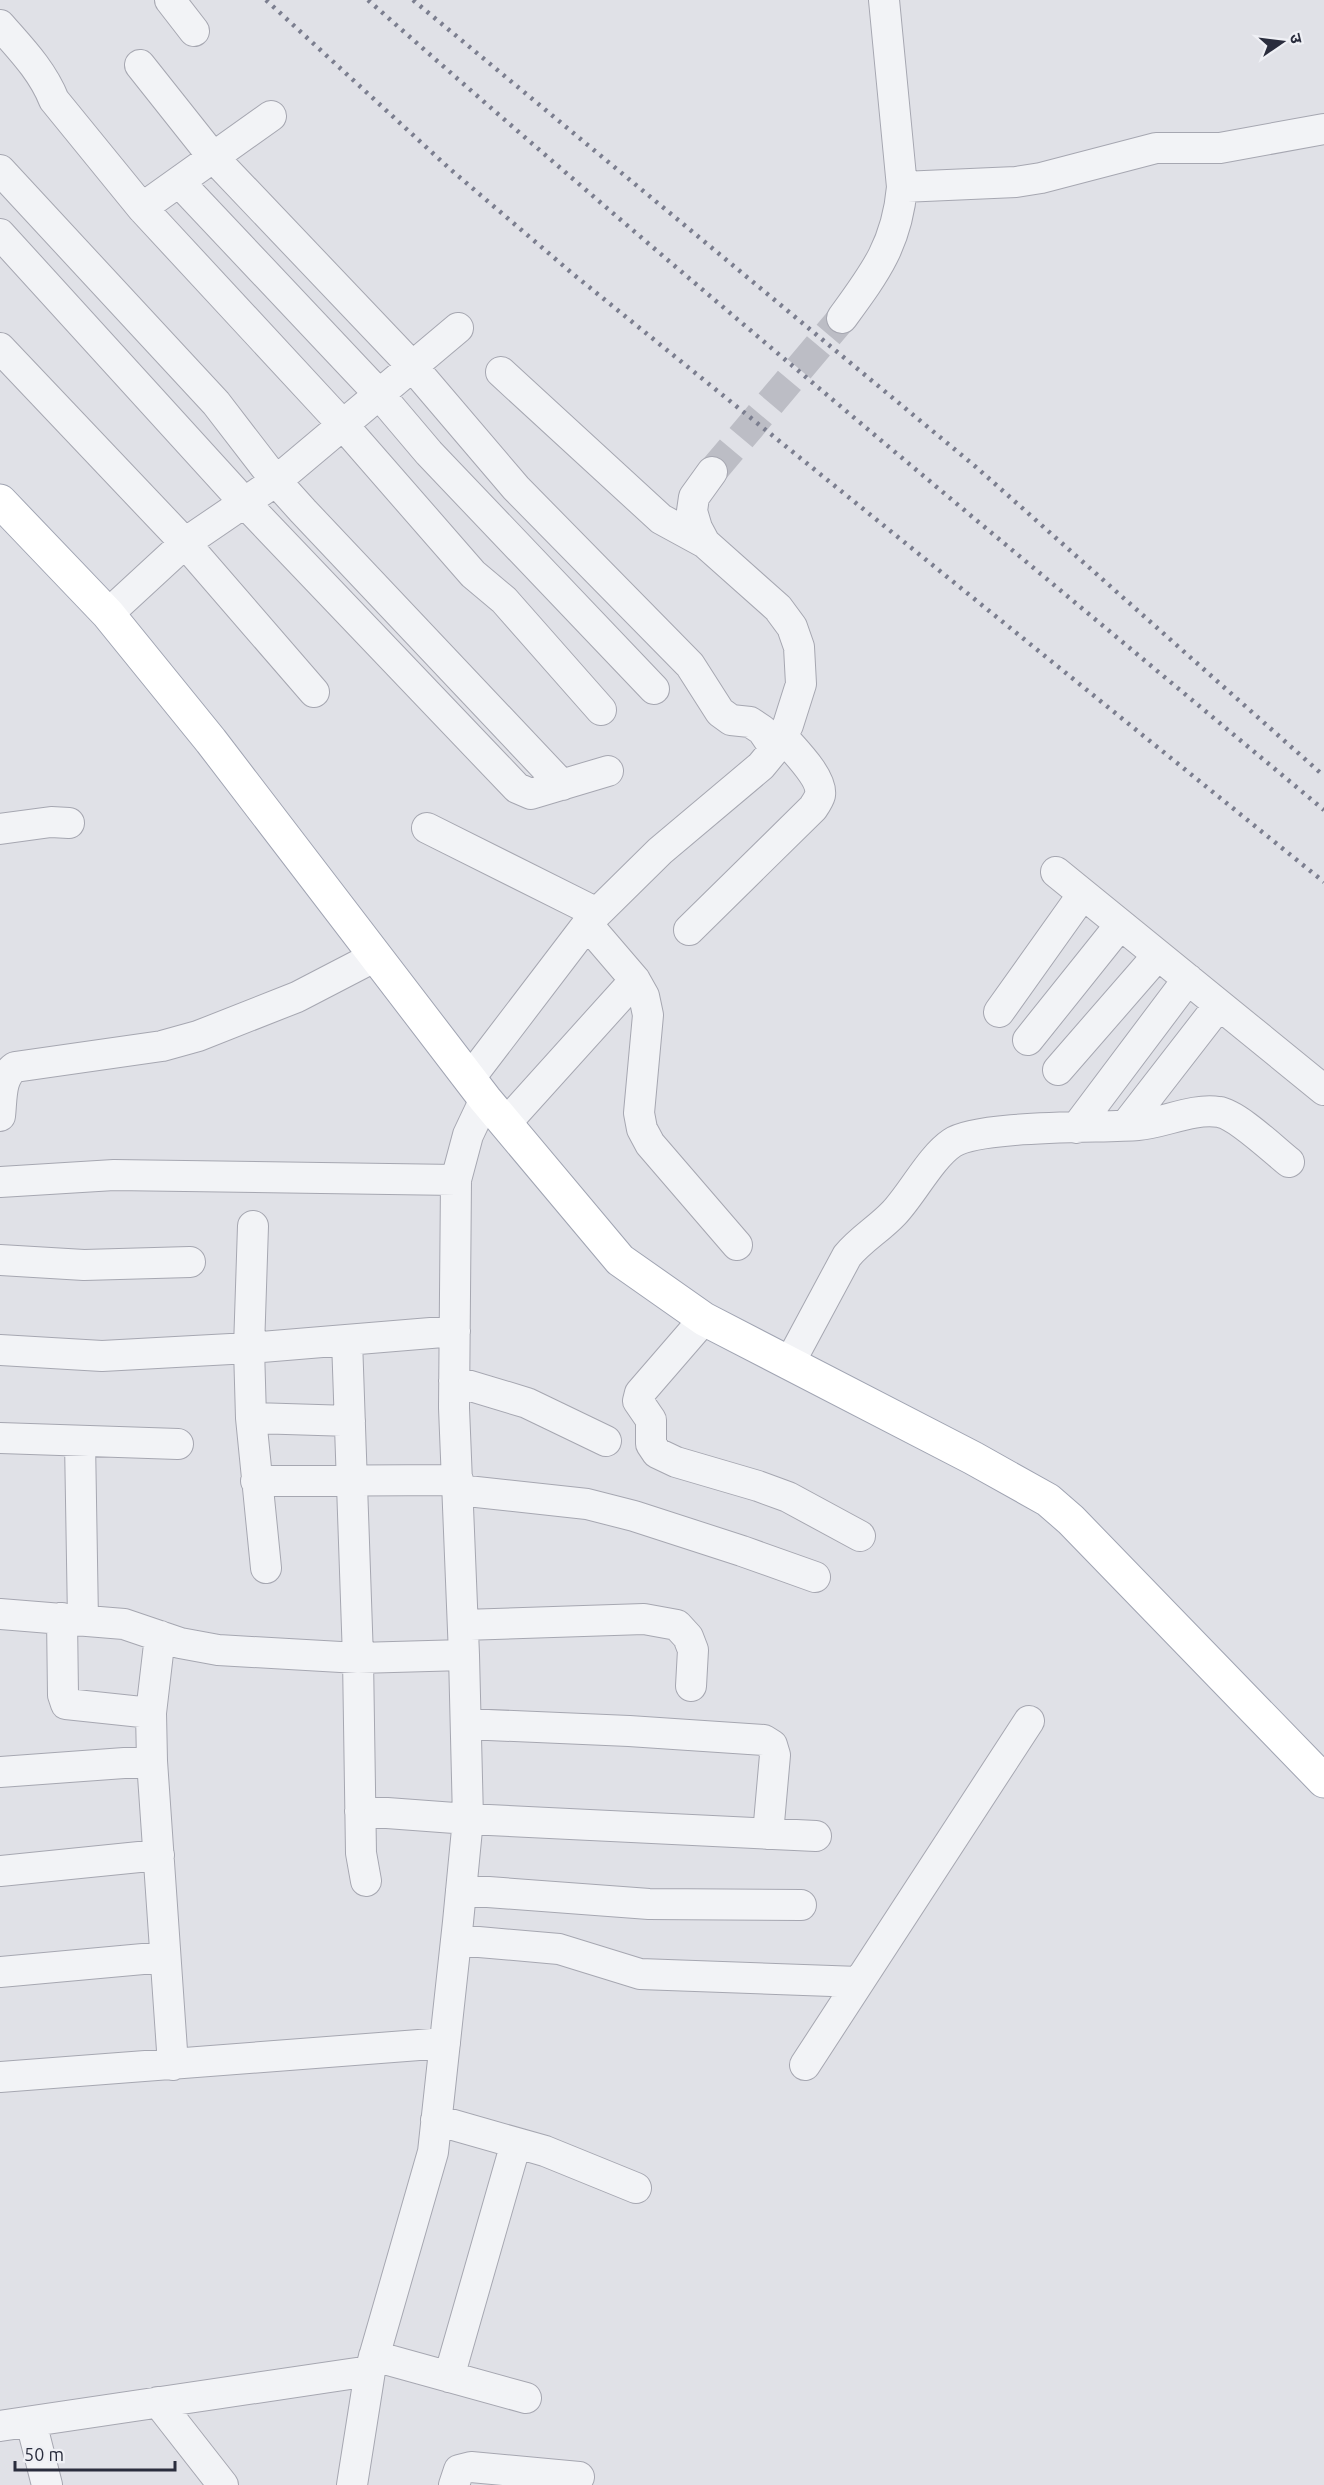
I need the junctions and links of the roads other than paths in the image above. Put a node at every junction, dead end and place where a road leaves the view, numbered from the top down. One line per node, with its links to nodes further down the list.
1 (170, 0): 4 (street)
2 (884, 0): 11 (street)
3 (0, 25): 12 (street)
4 (194, 31)
5 (140, 65): 8 (street)
6 (271, 116): 8 (street)
7 (1324, 129): 11 (street)
8 (213, 157): 10 (street); 17 (street)
9 (0, 170): 22 (street)
10 (179, 182): 12 (street); 19 (street)
11 (902, 187): 14 (street)
12 (142, 208): 20 (street)
13 (0, 234): 24 (street)
14 (842, 318)
15 (458, 328): 17 (street)
16 (0, 348): 25 (street)
17 (412, 366): 19 (street); 31 (street)
18 (501, 372): 26 (street)
19 (379, 394): 20 (street); 28 (street)
20 (344, 425): 22 (street); 30 (street)
21 (712, 472): 26 (street)
22 (276, 481): 24 (street); 33 (street)
23 (0, 501): 27 (main road)
24 (244, 502): 25 (street); 33 (street)
25 (185, 543): 27 (street); 29 (street)
26 (705, 543): 31 (street)
27 (108, 614): 43 (main road)
28 (654, 690)
29 (314, 692)
30 (601, 710)
31 (782, 736): 39 (street); 41 (street)
32 (608, 771): 33 (street)
33 (562, 786)
34 (69, 823): 36 (street)
35 (428, 828): 39 (street)
36 (0, 830)
37 (1056, 872): 38 (street)
38 (1083, 894): 40 (street); 47 (street)
39 (592, 918): 45 (street); 51 (street)
40 (1120, 925): 42 (street); 48 (street)
41 (689, 930)
42 (1158, 955): 44 (street); 49 (street)
43 (376, 956): 50 (street); 51 (main road)
44 (1188, 979): 46 (street); 56 (street)
45 (635, 980): 54 (street); 61 (street)
46 (1219, 1005): 52 (street); 55 (street)
47 (999, 1012)
48 (1028, 1040)
49 (1058, 1070)
50 (2, 1082): 53 (street)
51 (477, 1088): 54 (main road); 58 (street)
52 (1324, 1090)
53 (0, 1116)
54 (506, 1123): 64 (main road)
55 (1126, 1125): 56 (street); 57 (street)
56 (1076, 1128): 69 (street)
57 (1289, 1162)
58 (456, 1180): 59 (street); 65 (street)
59 (0, 1182)
60 (253, 1226): 67 (street)
61 (737, 1245)
62 (0, 1260): 63 (street)
63 (190, 1262)
64 (704, 1320): 69 (main road); 80 (street)
65 (455, 1330): 66 (street); 70 (street)
66 (347, 1340): 67 (street); 72 (street)
67 (249, 1348): 68 (street); 71 (street)
68 (0, 1350)
69 (789, 1364): 95 (main road)
70 (454, 1381): 75 (street); 79 (street)
71 (251, 1418): 72 (street); 78 (street)
72 (350, 1421): 77 (street)
73 (0, 1438): 74 (street)
74 (80, 1441): 76 (street); 84 (street)
75 (606, 1441)
76 (178, 1444)
77 (352, 1480): 78 (street); 79 (street); 88 (street)
78 (256, 1481): 81 (street)
79 (458, 1485): 82 (street); 85 (street)
80 (860, 1536)
81 (266, 1569)
82 (815, 1577)
83 (0, 1614): 84 (street)
84 (73, 1619): 86 (street); 90 (street)
85 (463, 1625): 87 (street); 89 (street)
86 (160, 1636): 88 (street); 90 (street)
87 (465, 1655): 88 (street); 92 (street)
88 (358, 1658): 96 (street)
89 (691, 1686)
90 (151, 1713): 93 (street)
91 (1029, 1721): 108 (street)
92 (466, 1724): 97 (street); 98 (street)
93 (152, 1761): 94 (street); 100 (street)
94 (0, 1772)
95 (1324, 1781)
96 (360, 1810): 97 (street); 102 (street)
97 (468, 1819): 98 (street); 103 (street)
98 (768, 1834): 99 (street)
99 (816, 1836)
100 (159, 1855): 101 (street); 106 (street)
101 (0, 1871)
102 (366, 1881)
103 (461, 1890): 104 (street); 105 (street)
104 (801, 1905)
105 (456, 1940): 108 (street); 109 (street)
106 (165, 1957): 107 (street); 110 (street)
107 (0, 1972)
108 (859, 1982): 111 (street)
109 (445, 2043): 110 (street); 113 (street)
110 (173, 2065): 112 (street)
111 (805, 2065)
112 (0, 2077)
113 (436, 2120): 114 (street); 116 (street)
114 (516, 2142): 115 (street); 117 (street)
115 (636, 2187)
116 (372, 2363): 117 (street); 119 (street); 125 (street)
117 (449, 2377): 118 (street)
118 (526, 2398)
119 (158, 2402): 120 (street); 124 (street)
120 (31, 2422): 121 (street); 123 (street)
121 (0, 2426)
122 (579, 2477): 126 (street)
123 (47, 2485)
124 (223, 2485)
125 (352, 2485)
126 (454, 2485)

